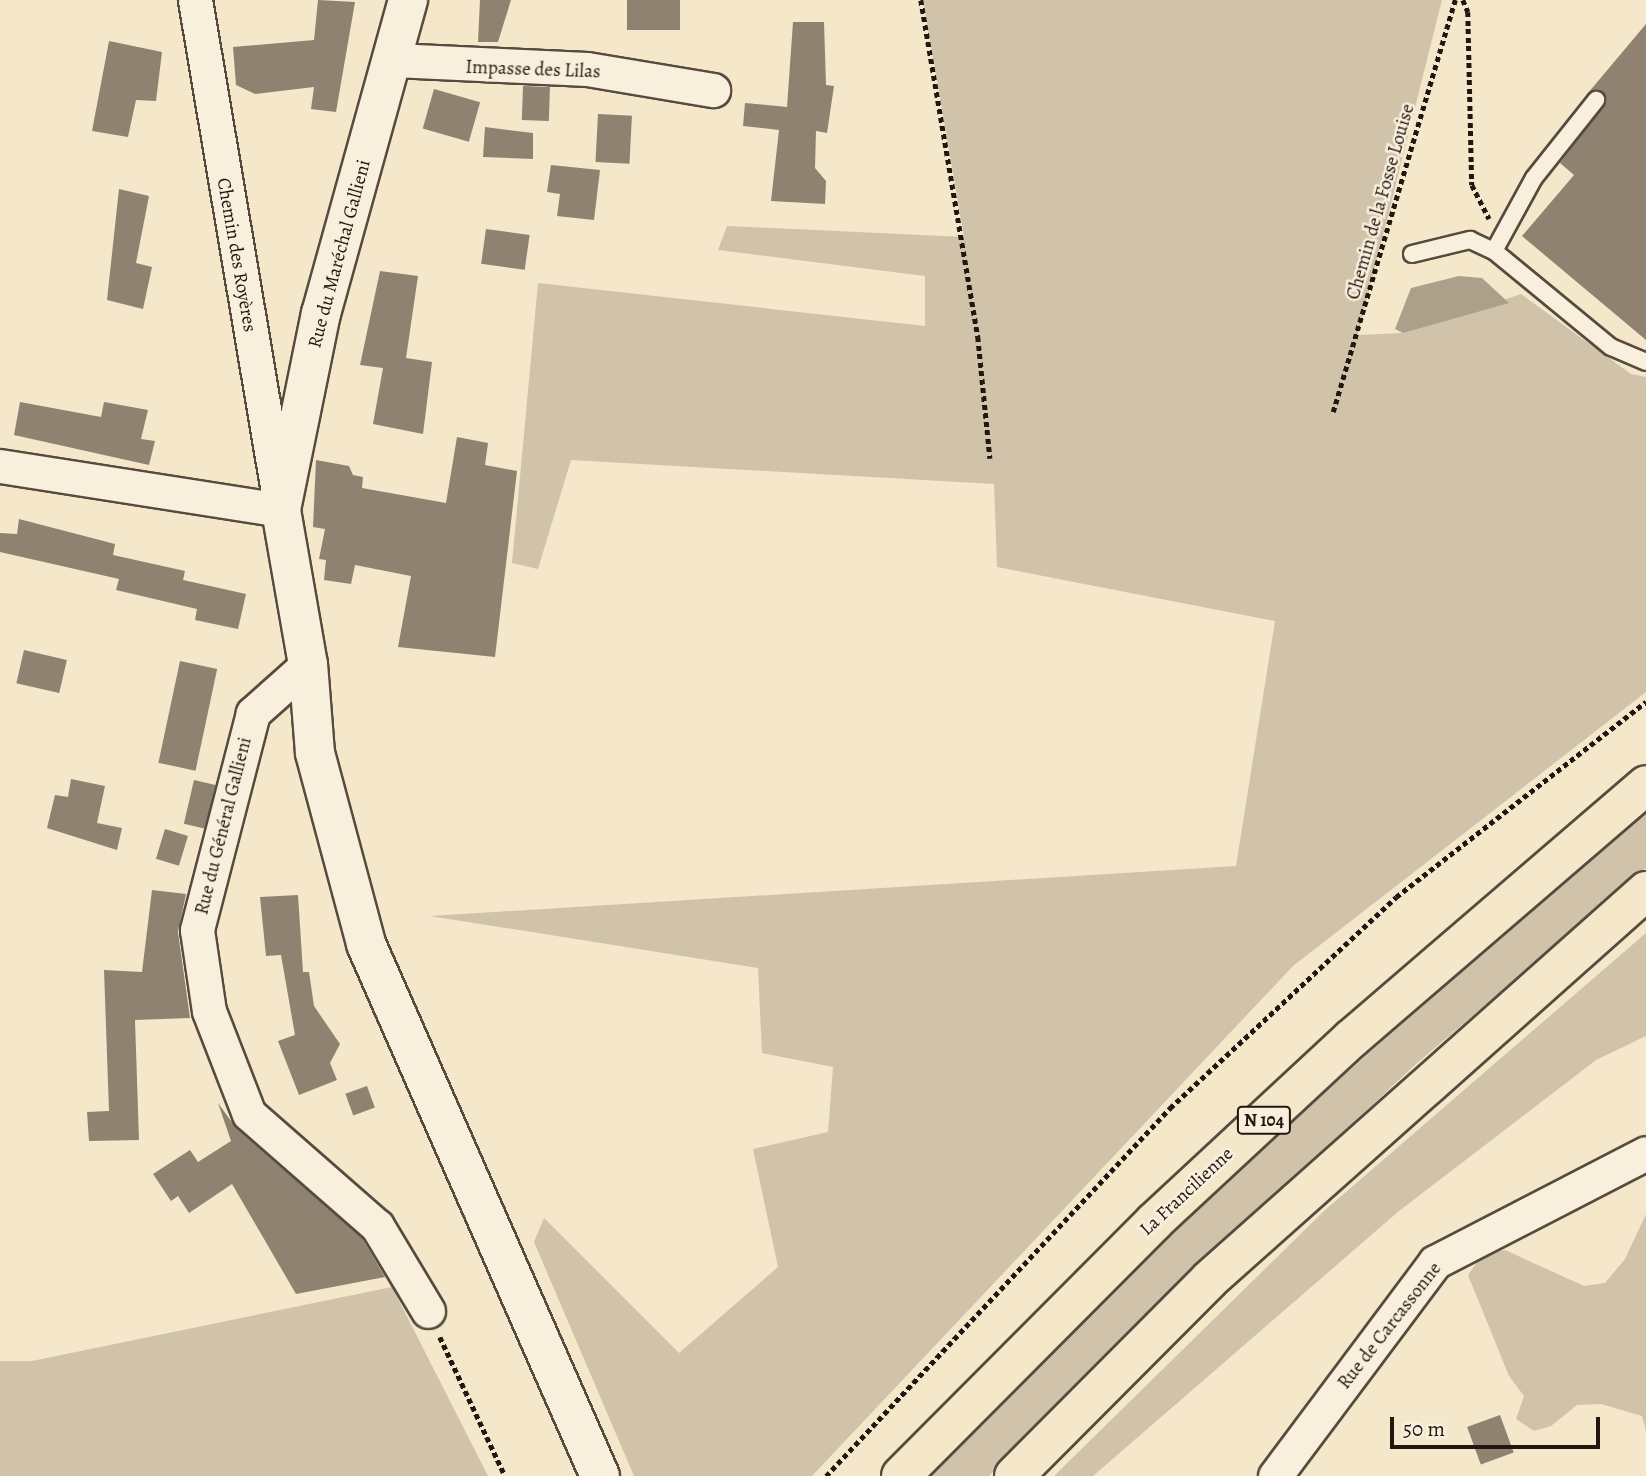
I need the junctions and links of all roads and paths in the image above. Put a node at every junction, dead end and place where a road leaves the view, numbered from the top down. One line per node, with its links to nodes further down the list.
1 (195, 0): 16 (street, Chemin des Royères)
2 (408, 0): 6 (street, Rue du Maréchal Gallieni)
3 (921, 0): 14 (path)
4 (1455, 0): 13 (path, Chemin de la Fosse Louise)
5 (1463, 0): 9 (path)
6 (394, 60): 7 (street, Impasse des Lilas); 16 (street, Rue du Maréchal Gallieni)
7 (713, 90)
8 (1596, 100): 9 (lane)
9 (1500, 229): 10 (lane)
10 (1494, 251): 11 (lane); 12 (lane)
11 (1412, 254)
12 (1646, 362)
13 (1334, 412)
14 (990, 458)
15 (0, 466): 16 (street)
16 (281, 510): 17 (street)
17 (309, 664): 22 (street, Rue du Général Gallieni); 25 (street)
18 (1646, 702): 26 (path)
19 (1646, 785): 27 (highway, La Francilienne / N 104)
20 (1646, 891): 28 (highway)
21 (1646, 1153): 23 (street, Rue de Carcassonne)
22 (428, 1311): 24 (path)
23 (1288, 1470)
24 (505, 1476)
25 (600, 1476)
26 (826, 1476)
27 (901, 1476)
28 (1014, 1476)

